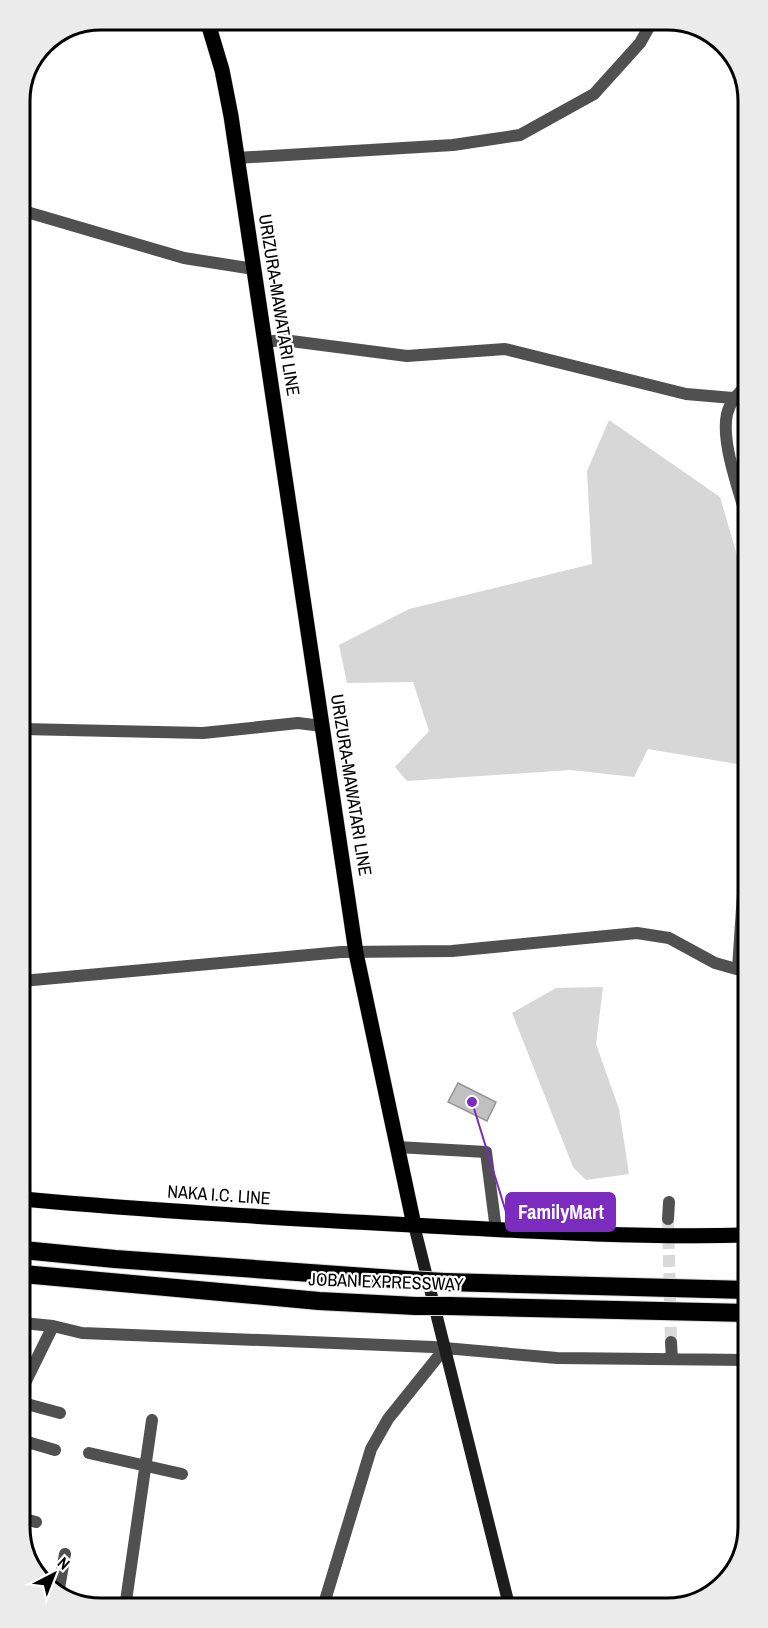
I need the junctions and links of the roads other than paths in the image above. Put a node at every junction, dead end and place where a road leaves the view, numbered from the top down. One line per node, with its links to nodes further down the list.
1 (210, 30): 3 (main road, URIZURA-MAWATARI LINE)
2 (648, 30): 3 (street)
3 (237, 158): 5 (main road, URIZURA-MAWATARI LINE)
4 (30, 213): 5 (street)
5 (254, 269): 6 (main road, URIZURA-MAWATARI LINE)
6 (265, 342): 8 (street); 10 (main road, URIZURA-MAWATARI LINE)
7 (738, 393): 8 (street)
8 (733, 398): 9 (street)
9 (738, 488)
10 (322, 726): 11 (street); 12 (main road, URIZURA-MAWATARI LINE)
11 (30, 729)
12 (356, 953): 13 (street); 14 (street); 15 (main road, URIZURA-MAWATARI LINE)
13 (738, 969)
14 (30, 980)
15 (396, 1147): 19 (main road, URIZURA-MAWATARI LINE); 20 (street)
16 (30, 1199): 19 (main road, NAKA I.C. LINE)
17 (669, 1202): 18 (street)
18 (669, 1219)
19 (414, 1225): 20 (main road); 29 (street)
20 (496, 1230): 21 (main road)
21 (738, 1235)
22 (30, 1251): 24 (highway, JOBAN EXPRESSWAY, bridge)
23 (30, 1275): 25 (highway, JOBAN EXPRESSWAY, bridge)
24 (738, 1290)
25 (738, 1313)
26 (30, 1324): 27 (street)
27 (53, 1326): 29 (street); 32 (street)
28 (671, 1342): 30 (street)
29 (445, 1348): 30 (street); 44 (street); 45 (street)
30 (672, 1359): 31 (street)
31 (738, 1360)
32 (30, 1373)
33 (30, 1405): 34 (street)
34 (60, 1413)
35 (152, 1420): 39 (street)
36 (30, 1443): 37 (street)
37 (55, 1450)
38 (88, 1453): 39 (street)
39 (145, 1466): 40 (street); 43 (street)
40 (182, 1474)
41 (65, 1554): 42 (street)
42 (60, 1585)
43 (126, 1598)
44 (326, 1598)
45 (507, 1598)

